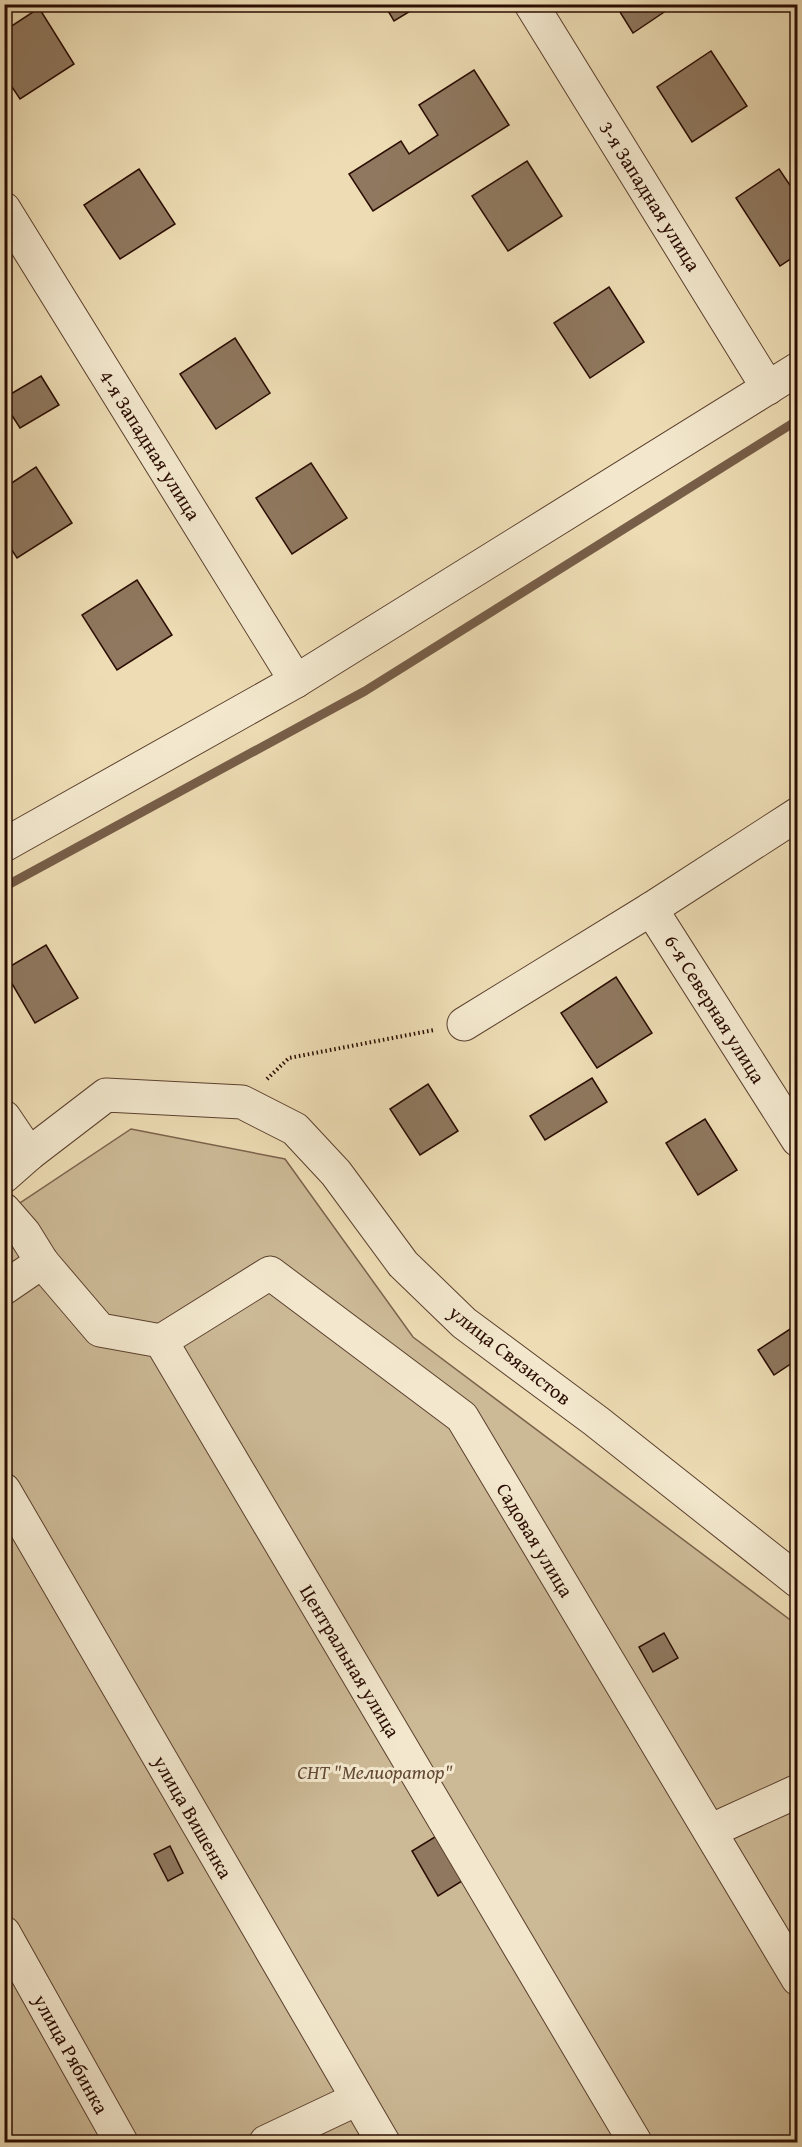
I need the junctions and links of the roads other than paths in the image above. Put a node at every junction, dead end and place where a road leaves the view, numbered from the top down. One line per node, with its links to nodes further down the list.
1 (531, 4): 4 (street, 3-я Западная улица)
2 (4, 209): 5 (street, 4-я Западная улица)
3 (798, 369): 4 (street)
4 (768, 388): 5 (street)
5 (296, 681): 7 (street)
6 (798, 814): 8 (street)
7 (4, 845)
8 (651, 909): 9 (street); 11 (street, 6-я Северная улица)
9 (464, 1024)
10 (4, 1117): 12 (street)
11 (798, 1140)
12 (28, 1154): 13 (street); 19 (street, улица Связистов)
13 (4, 1176)
14 (4, 1210): 15 (street)
15 (42, 1262): 16 (street); 17 (street)
16 (4, 1288)
17 (160, 1341): 21 (street, Садовая улица); 28 (street, Центральная улица)
18 (4, 1490): 24 (street, улица Вишенка)
19 (798, 1581)
20 (798, 1791): 21 (street)
21 (710, 1831): 23 (street, Садовая улица)
22 (4, 1933): 25 (street, улица Рябинка)
23 (798, 1979)
24 (357, 2099): 26 (street); 27 (street, улица Вишенка)
25 (121, 2142)
26 (266, 2142)
27 (383, 2142)
28 (635, 2142)

